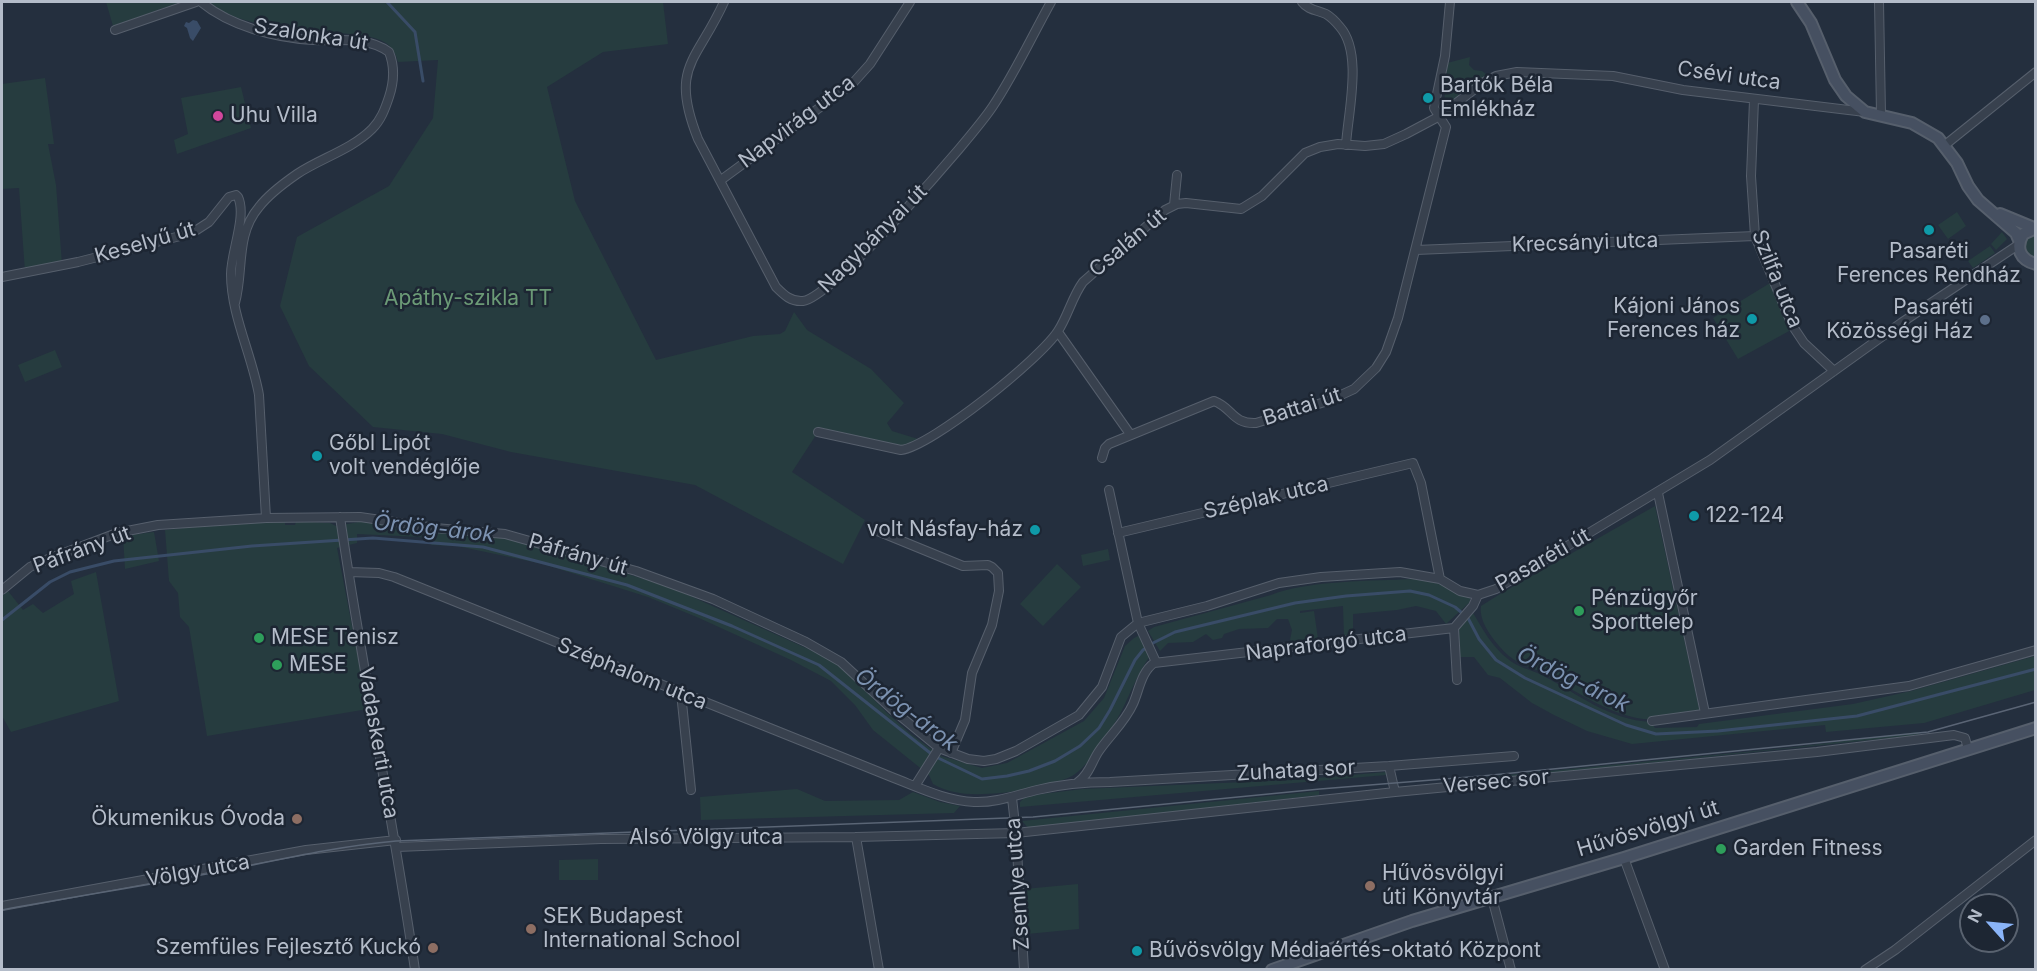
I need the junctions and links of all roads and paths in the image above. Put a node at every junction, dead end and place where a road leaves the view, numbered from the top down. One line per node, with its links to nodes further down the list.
1 (196, 2): 10 (street)
2 (201, 2): 30 (street, Szalonka út)
3 (724, 2): 19 (street, Nagybányai út)
4 (910, 2): 19 (street, Napvirág utca)
5 (1051, 2): 19 (street, Nagybányai út)
6 (1302, 2): 16 (street)
7 (1450, 2): 15 (street)
8 (1797, 2): 13 (main road)
9 (1880, 2): 14 (street)
10 (115, 30)
11 (2036, 72): 17 (street)
12 (1754, 100): 13 (street, Csévi utca); 15 (street, Csévi utca); 23 (street, Szilfa utca)
13 (1865, 112): 14 (main road, Csévi utca)
14 (1881, 114): 17 (main road, Csévi utca)
15 (1438, 117): 16 (street, Csalán út); 25 (street, Battai út)
16 (1346, 145): 20 (street, Csalán út)
17 (1945, 145): 21 (main road, Csévi utca)
18 (1177, 176): 20 (street)
19 (721, 180)
20 (1174, 205): 31 (street, Csalán út)
21 (1986, 208): 22 (main road, Csévi utca); 24 (main road, Csévi utca)
22 (2035, 228): 24 (main road)
23 (1755, 236): 25 (street, Krecsányi utca); 32 (street, Szilfa utca)
24 (2019, 242): 26 (main road); 27 (street, Pasaréti út)
25 (1416, 250): 34 (street, Battai út)
26 (2021, 256): 27 (street, Pasaréti út); 28 (main road)
27 (1999, 259): 32 (street, Pasaréti út)
28 (2036, 264)
29 (2, 277): 30 (street, Keselyű út)
30 (234, 305): 39 (street, Szalonka út)
31 (1058, 332): 33 (street, Csalán út); 34 (street)
32 (1834, 371): 37 (street, Pasaréti út)
33 (818, 432)
34 (1130, 434): 35 (street)
35 (1102, 458)
36 (1109, 490): 41 (street)
37 (1658, 493): 45 (street, Pasaréti út); 52 (street)
38 (340, 517): 39 (street, Páfrány út); 42 (street, Vadaskerti utca); 55 (street, Páfrány út)
39 (266, 518): 44 (street, Páfrány út)
40 (874, 530): 57 (street)
41 (1118, 533): 43 (street, Széplak utca); 46 (street)
42 (349, 572): 51 (street, Széphalom utca); 68 (street, Vadaskerti utca)
43 (1440, 579): 45 (street, Pasaréti út); 46 (street, Pasaréti út)
44 (2, 590)
45 (1478, 595): 47 (street)
46 (1138, 623): 49 (street); 57 (street)
47 (1455, 627): 49 (street, Napraforgó utca); 50 (street)
48 (2036, 650): 52 (street)
49 (1156, 662): 60 (street)
50 (1457, 680)
51 (681, 693): 61 (street, Széphalom utca); 62 (street)
52 (1705, 713): 53 (street)
53 (1652, 721)
54 (2036, 728): 56 (main road, Hűvösvölgyi út)
55 (939, 748): 57 (street); 61 (street)
56 (1968, 749): 63 (street, Versec sor); 69 (main road, Hűvösvölgyi út)
57 (951, 753)
58 (1514, 756): 59 (street, Zuhatag sor)
59 (1389, 766): 60 (street, Zuhatag sor); 63 (street)
60 (1078, 782): 64 (street, Zuhatag sor)
61 (915, 786): 64 (street, Zuhatag sor)
62 (691, 790)
63 (1395, 792): 65 (street, Versec sor)
64 (1012, 798): 65 (street, Zsemlye utca)
65 (1016, 833): 66 (street, Alsó Völgy utca); 74 (street, Zsemlye utca)
66 (855, 837): 68 (street, Alsó Völgy utca); 73 (street)
67 (2036, 840): 78 (street)
68 (396, 843): 71 (street, Völgy utca); 72 (street, Vadaskerti utca)
69 (1624, 858): 70 (main road, Hűvösvölgyi út); 77 (street)
70 (1492, 898): 75 (main road, Hűvösvölgyi út); 76 (street)
71 (2, 906)
72 (416, 969)
73 (879, 969)
74 (1024, 969)
75 (1272, 969)
76 (1511, 969)
77 (1665, 969)
78 (1865, 969)

